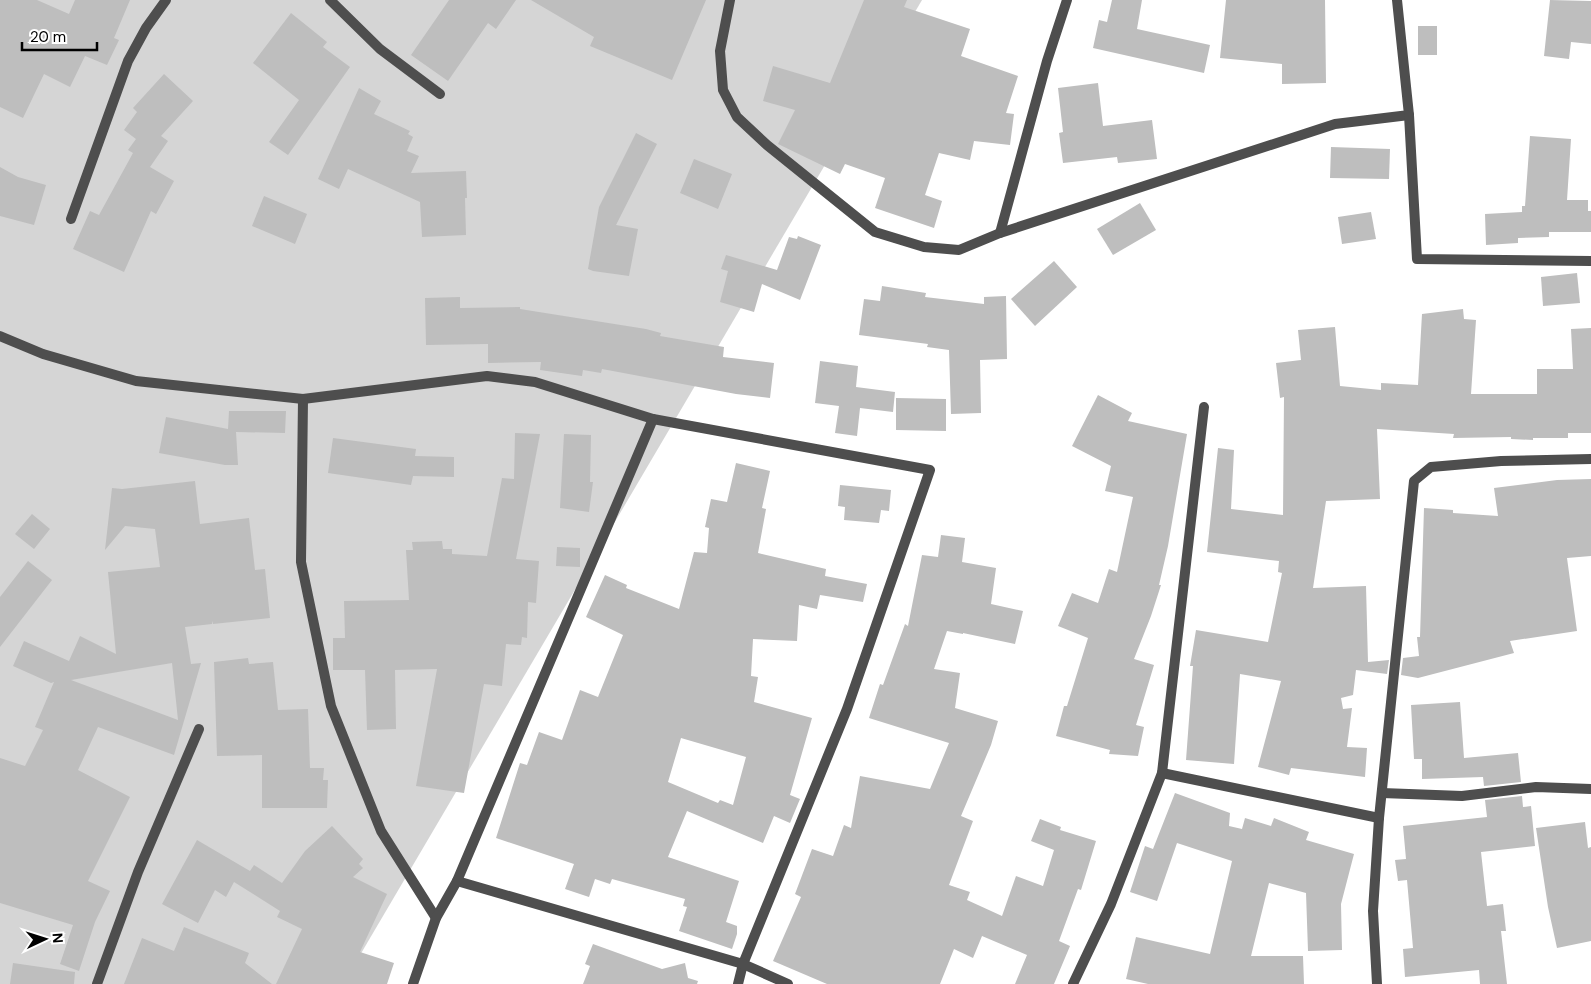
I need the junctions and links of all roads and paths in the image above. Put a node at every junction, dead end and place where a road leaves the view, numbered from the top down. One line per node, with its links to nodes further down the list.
1 (166, 0): 8 (street)
2 (330, 0): 6 (street)
3 (730, 0): 9 (street)
4 (1067, 0): 9 (street)
5 (1397, 0): 7 (street)
6 (440, 94)
7 (1409, 115): 9 (street); 10 (street)
8 (71, 219)
9 (1000, 233)
10 (1591, 261)
11 (0, 336): 12 (street)
12 (303, 399): 14 (street); 22 (street)
13 (1204, 407): 17 (street)
14 (654, 419): 21 (street); 23 (street)
15 (1591, 458): 19 (street)
16 (199, 729): 24 (street)
17 (1162, 773): 20 (street); 28 (street)
18 (1591, 789): 19 (street)
19 (1382, 793): 20 (street)
20 (1379, 818): 29 (street)
21 (457, 881): 22 (street); 23 (street)
22 (436, 918): 25 (street)
23 (743, 964): 26 (street); 27 (street)
24 (97, 984)
25 (414, 984)
26 (738, 984)
27 (788, 984)
28 (1073, 984)
29 (1378, 984)

